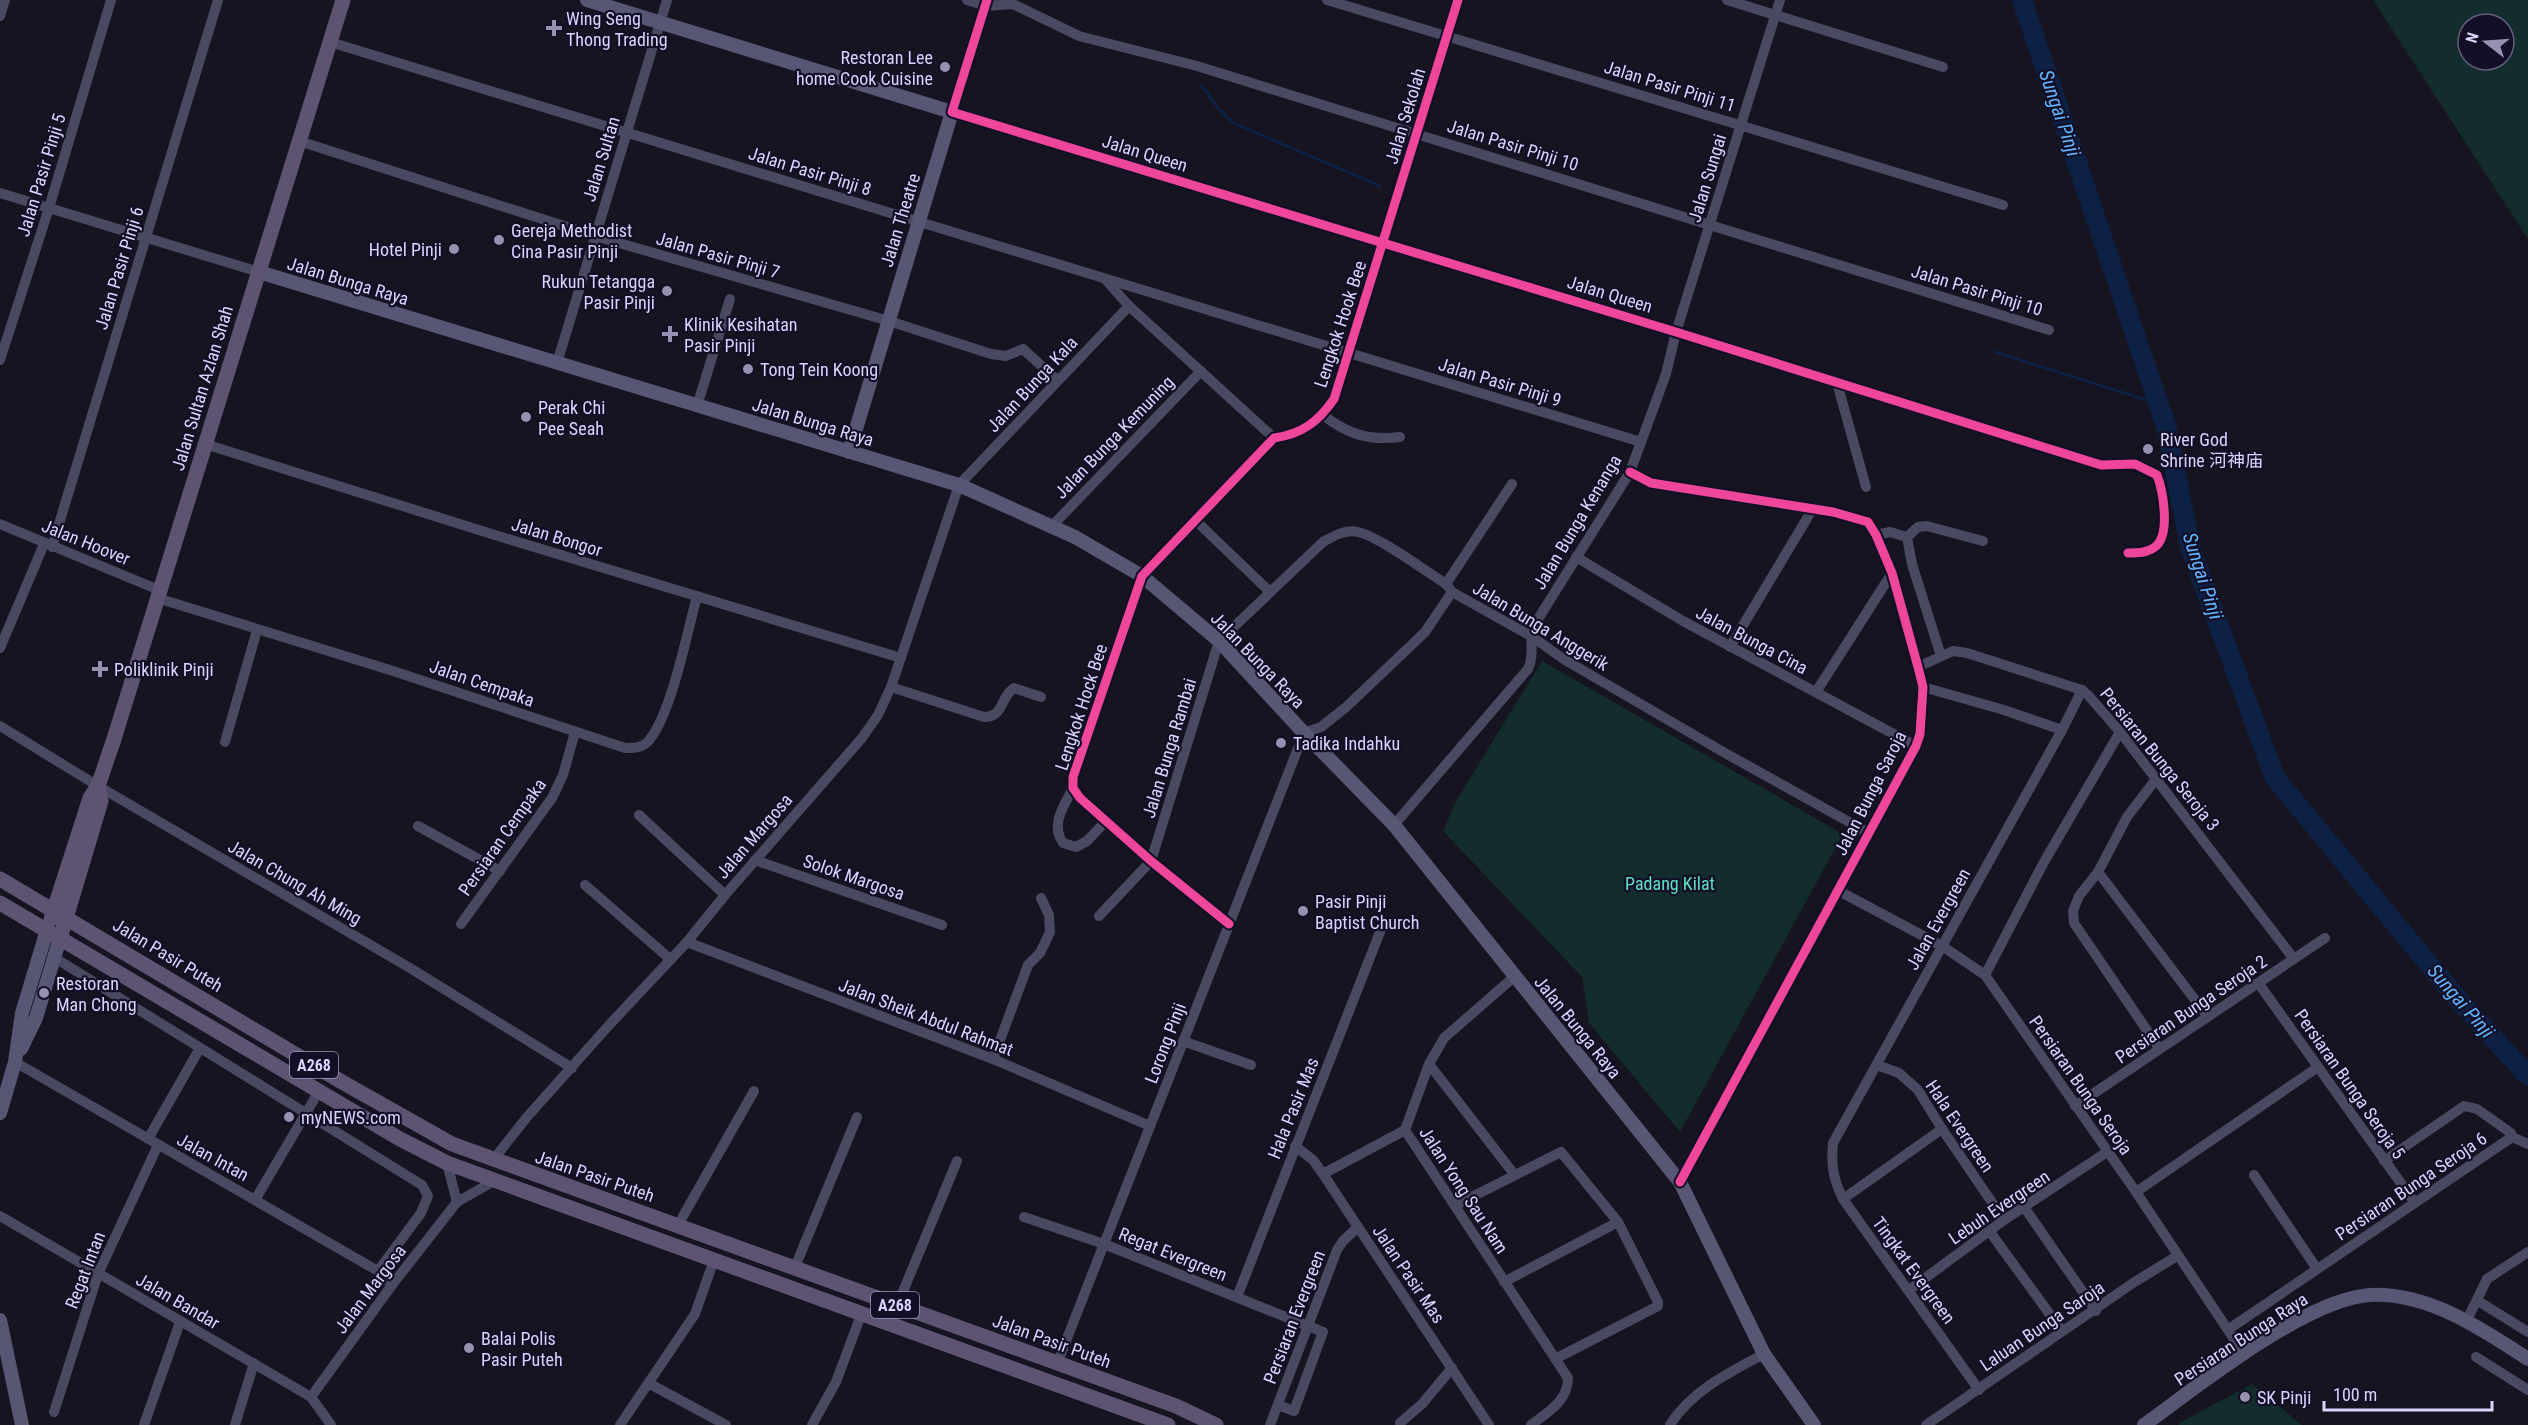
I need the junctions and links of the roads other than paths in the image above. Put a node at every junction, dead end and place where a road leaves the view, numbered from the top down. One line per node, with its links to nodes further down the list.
1 (5, 0): 14 (street)
2 (111, 0): 26 (street, Jalan Pasir Pinji 5)
3 (218, 0): 30 (street, Jalan Pasir Pinji 6)
4 (343, 0): 17 (main road, Jalan Sultan Azlan Shah)
5 (587, 0): 15 (main road, Jalan Queen)
6 (667, 0): 15 (street, Jalan Sultan)
7 (967, 0): 12 (street, Jalan Pasir Pinji 10)
8 (1327, 0): 16 (street, Jalan Pasir Pinji 11)
9 (1458, 0): 16 (street, Jalan Sekolah)
10 (1727, 0): 13 (street)
11 (1780, 0): 13 (street, Jalan Sungai)
12 (987, 3): 19 (street, Jalan Theatre); 22 (street, Jalan Pasir Pinji 10)
13 (1775, 15): 18 (street); 20 (street, Jalan Sungai)
14 (0, 16)
15 (660, 22): 19 (main road, Jalan Queen); 21 (street, Jalan Sultan)
16 (1446, 37): 20 (street, Jalan Pasir Pinji 11); 22 (street, Jalan Sekolah)
17 (330, 42): 21 (street, Jalan Pasir Pinji 8); 23 (main road, Jalan Sultan Azlan Shah)
18 (1943, 67)
19 (952, 112): 27 (main road, Jalan Theatre); 31 (street, Jalan Queen)
20 (1741, 124): 25 (street, Jalan Pasir Pinji 11); 28 (street, Jalan Sungai)
21 (626, 133): 27 (street, Jalan Pasir Pinji 8); 29 (street, Jalan Sultan)
22 (1417, 133): 28 (street, Jalan Pasir Pinji 10); 31 (street, Jalan Sekolah)
23 (299, 141): 29 (street, Jalan Pasir Pinji 7); 32 (main road, Jalan Sultan Azlan Shah)
24 (0, 193): 26 (street)
25 (2003, 205)
26 (49, 208): 30 (street); 40 (street, Jalan Pasir Pinji 5)
27 (919, 221): 33 (street, Jalan Pasir Pinji 8); 36 (main road, Jalan Theatre)
28 (1710, 223): 37 (street, Jalan Pasir Pinji 10); 38 (street, Jalan Sungai)
29 (595, 236): 36 (street, Jalan Pasir Pinji 7); 41 (street, Jalan Sultan)
30 (145, 237): 32 (street); 63 (street, Jalan Pasir Pinji 6)
31 (1383, 242): 38 (street, Jalan Queen); 39 (street, Lengkok Hook Bee)
32 (259, 272): 41 (main road, Jalan Bunga Raya); 50 (main road, Jalan Sultan Azlan Shah)
33 (1105, 279): 35 (street); 39 (street, Jalan Pasir Pinji 8)
34 (730, 299): 45 (street)
35 (1129, 306): 42 (street); 43 (street, Jalan Bunga Kala)
36 (889, 321): 43 (street, Jalan Pasir Pinji 7); 51 (main road, Jalan Theatre)
37 (2049, 330)
38 (1676, 332): 44 (street, Jalan Queen); 49 (street, Jalan Bunga Kenanga)
39 (1349, 354): 46 (street, Lengkok Hook Bee); 49 (street, Jalan Pasir Pinji 9)
40 (0, 360)
41 (557, 363): 45 (main road, Jalan Bunga Raya)
42 (1201, 371): 48 (street); 59 (street, Jalan Bunga Kemuning)
43 (1057, 380): 54 (street, Jalan Bunga Kala)
44 (1837, 383): 55 (street); 64 (street, Jalan Queen)
45 (697, 406): 51 (main road, Jalan Bunga Raya)
46 (1323, 415): 47 (street); 48 (street)
47 (1400, 437)
48 (1274, 438): 57 (street)
49 (1641, 442): 52 (street, Jalan Bunga Kenanga)
50 (205, 444): 70 (main road, Jalan Sultan Azlan Shah); 71 (street, Jalan Bongor)
51 (849, 452): 54 (main road, Jalan Bunga Raya)
52 (1630, 471): 56 (street, Jalan Bunga Saroja); 65 (street, Jalan Bunga Kenanga)
53 (1512, 484): 68 (street)
54 (959, 485): 59 (main road, Jalan Bunga Raya); 78 (street, Jalan Margosa)
55 (1866, 487)
56 (1812, 510): 60 (street, Jalan Bunga Saroja); 75 (street)
57 (1195, 520): 67 (street); 69 (street)
58 (0, 524): 63 (street, Jalan Hoover)
59 (1052, 526): 67 (main road, Jalan Bunga Raya)
60 (1876, 535): 61 (street); 66 (street, Jalan Bunga Saroja)
61 (1907, 537): 62 (street); 77 (street)
62 (1983, 541)
63 (48, 545): 70 (street, Jalan Hoover); 76 (street, Jalan Pasir Pinji 6)
64 (2128, 553)
65 (1576, 557): 73 (street, Jalan Bunga Kenanga); 75 (street, Jalan Bunga Cina)
66 (1892, 573): 79 (street, Jalan Bunga Saroja); 83 (street)
67 (1142, 576): 74 (main road, Jalan Bunga Raya); 94 (street, Lengkok Hock Bee)
68 (1449, 588): 69 (street, Jalan Bunga Anggerik); 73 (street, Jalan Bunga Anggerik); 89 (street)
69 (1270, 592): 74 (street, Jalan Bunga Anggerik)
70 (158, 594): 72 (street, Jalan Cempaka); 93 (main road, Jalan Sultan Azlan Shah)
71 (697, 596): 78 (street, Jalan Bongor); 87 (street, Jalan Cempaka)
72 (256, 630): 87 (street, Jalan Cempaka); 90 (street)
73 (1531, 636): 97 (street, Jalan Bunga Kenanga); 99 (street, Jalan Bunga Anggerik)
74 (1220, 641): 89 (main road, Jalan Bunga Raya); 101 (street, Jalan Bunga Rambai)
75 (1730, 647): 83 (street, Jalan Bunga Cina)
76 (0, 648)
77 (1941, 656): 79 (street, Persiaran Bunga Seroja 3); 82 (street, Persiaran Bunga Seroja 3)
78 (901, 658): 80 (street, Jalan Margosa)
79 (1918, 667): 81 (street, Jalan Bunga Saroja)
80 (891, 687): 84 (street); 100 (street, Jalan Margosa)
81 (1923, 687): 86 (street); 91 (street, Jalan Bunga Saroja)
82 (2082, 690): 86 (street, Jalan Evergreen); 88 (street, Persiaran Bunga Seroja 3)
83 (1816, 692): 91 (street, Jalan Bunga Cina)
84 (1041, 697)
85 (0, 726): 93 (street, Jalan Chung Ah Ming)
86 (2062, 730): 119 (street, Jalan Evergreen)
87 (575, 732): 102 (street, Persiaran Cempaka)
88 (2120, 732): 92 (street, Persiaran Bunga Seroja 3); 123 (street)
89 (1304, 733): 97 (main road, Jalan Bunga Raya); 113 (street, Lorong Pinji)
90 (225, 742)
91 (1916, 746): 99 (street, Jalan Bunga Saroja)
92 (2156, 778): 103 (street); 122 (street, Persiaran Bunga Seroja 3)
93 (98, 786): 110 (main road, Jalan Sultan Azlan Shah); 136 (street, Jalan Chung Ah Ming)
94 (1073, 788): 96 (street, Lengkok Hock Bee); 96 (street)
95 (639, 815): 107 (street)
96 (1106, 821): 101 (street, Lengkok Hock Bee)
97 (1394, 825): 124 (main road, Jalan Bunga Raya)
98 (418, 826): 102 (street)
99 (1869, 833): 106 (street, Jalan Bunga Saroja)
100 (755, 860): 107 (street, Jalan Margosa); 114 (street, Solok Margosa)
101 (1151, 861): 111 (street, Jalan Bunga Rambai); 113 (street, Lengkok Hock Bee)
102 (500, 871): 112 (street, Persiaran Cempaka)
103 (2098, 872): 126 (street); 129 (street)
104 (0, 879): 110 (main road, Jalan Pasir Puteh / A268)
105 (585, 885): 121 (street)
106 (1839, 891): 119 (street, Persiaran Bunga Seroja); 160 (street, Jalan Bunga Saroja)
107 (725, 896): 118 (street, Jalan Margosa)
108 (1041, 898): 130 (street)
109 (0, 903): 116 (main road, A268)
110 (60, 913): 116 (main road, Jalan Sultan Azlan Shah); 151 (main road, Jalan Pasir Puteh / A268)
111 (1099, 916)
112 (461, 924)
113 (1229, 924): 127 (street, Lorong Pinji)
114 (942, 925)
115 (1380, 932): 149 (street, Hala Pasir Mas)
116 (54, 934): 120 (main road, Jalan Sultan Azlan Shah); 131 (main road, Jalan Sultan Azlan Shah); 137 (main road, A268)
117 (2325, 938): 122 (street, Persiaran Bunga Seroja 2)
118 (687, 942): 121 (street, Jalan Margosa); 130 (street, Jalan Sheik Abdul Rahmat)
119 (1941, 946): 123 (street, Persiaran Bunga Seroja); 134 (street, Jalan Evergreen)
120 (55, 958): 128 (street); 131 (main road, Jalan Sultan Azlan Shah)
121 (670, 959): 136 (street, Jalan Margosa)
122 (2294, 959): 125 (street, Persiaran Bunga Seroja 2)
123 (1985, 975): 139 (street, Persiaran Bunga Seroja)
124 (1515, 976): 132 (street, Jalan Yong Sau Nam); 160 (main road, Jalan Bunga Raya)
125 (2259, 984): 126 (street, Persiaran Bunga Seroja 2); 135 (street, Persiaran Bunga Seroja 5)
126 (2208, 1017): 129 (street, Persiaran Bunga Seroja 2)
127 (1184, 1041): 133 (street); 143 (street, Lorong Pinji)
128 (200, 1048): 141 (street); 147 (street, Regat Intan)
129 (2159, 1048): 139 (street, Persiaran Bunga Seroja 2)
130 (993, 1059): 143 (street, Jalan Sheik Abdul Rahmat)
131 (15, 1062): 140 (main road); 147 (street, Jalan Intan)
132 (1430, 1064): 145 (street, Jalan Yong Sau Nam); 157 (street)
133 (1251, 1065)
134 (1877, 1065): 144 (street, Hala Evergreen); 155 (street, Jalan Evergreen)
135 (2318, 1067): 153 (street, Persiaran Bunga Seroja 5); 161 (street)
136 (572, 1068): 151 (street, Jalan Margosa)
137 (319, 1090): 141 (street); 154 (main road, A268)
138 (754, 1091): 172 (street)
139 (2075, 1106): 150 (street, Persiaran Bunga Seroja)
140 (0, 1113)
141 (307, 1113): 163 (street); 181 (street)
142 (857, 1118): 179 (street)
143 (1150, 1126): 175 (street, Lorong Pinji)
144 (1942, 1129): 162 (street); 170 (street, Hala Evergreen)
145 (1405, 1131): 156 (street); 166 (street, Jalan Yong Sau Nam)
146 (2512, 1137): 148 (street); 153 (street, Persiaran Bunga Seroja 6); 165 (street, Persiaran Bunga Seroja 6)
147 (153, 1142): 163 (street, Jalan Intan); 182 (street, Regat Intan)
148 (2528, 1144)
149 (1295, 1146): 156 (street, Jalan Pasir Mas); 186 (street, Hala Pasir Mas)
150 (2107, 1152): 161 (street, Persiaran Bunga Seroja); 167 (street, Lebuh Evergreen)
151 (493, 1160): 172 (main road, Jalan Pasir Puteh / A268)
152 (957, 1161): 188 (street)
153 (2384, 1161): 165 (street, Persiaran Bunga Seroja 5)
154 (447, 1163): 159 (main road, A268); 164 (street)
155 (1831, 1166): 162 (street, Tingkat Evergreen)
156 (1323, 1174): 173 (street, Jalan Pasir Mas)
157 (1514, 1174): 166 (street); 171 (street)
158 (2254, 1175): 180 (street)
159 (494, 1181): 164 (street); 178 (main road, A268)
160 (1680, 1182): 198 (main road, Jalan Bunga Raya)
161 (2136, 1192): 177 (street, Persiaran Bunga Seroja)
162 (1843, 1199): 185 (street, Tingkat Evergreen)
163 (255, 1200): 181 (street, Jalan Intan)
164 (457, 1202): 184 (street, Jalan Margosa)
165 (2415, 1203): 180 (street, Persiaran Bunga Seroja 6)
166 (1456, 1205): 183 (street, Jalan Yong Sau Nam)
167 (2024, 1207): 170 (street, Lebuh Evergreen); 189 (street)
168 (0, 1216): 182 (street, Jalan Bandar)
169 (1024, 1217): 175 (street, Regat Evergreen)
170 (2004, 1220): 174 (street, Lebuh Evergreen)
171 (1618, 1222): 183 (street); 201 (street)
172 (678, 1225): 179 (main road, Jalan Pasir Puteh / A268)
173 (1359, 1227): 194 (street, Persiaran Evergreen); 205 (street, Jalan Pasir Mas)
174 (1990, 1232): 185 (street, Lebuh Evergreen); 196 (street)
175 (1104, 1244): 186 (street, Regat Evergreen); 204 (street, Lorong Pinji)
176 (2528, 1252): 187 (street)
177 (2177, 1256): 189 (street, Laluan Bunga Saroja); 195 (street, Persiaran Bunga Seroja)
178 (714, 1260): 190 (main road, A268); 206 (street)
179 (795, 1267): 188 (main road, Jalan Pasir Puteh / A268)
180 (2317, 1269): 195 (street, Persiaran Bunga Seroja 6)
181 (378, 1271): 184 (street, Jalan Intan)
182 (98, 1274): 192 (street, Jalan Bandar); 211 (street, Regat Intan)
183 (1504, 1282): 201 (street, Jalan Yong Sau Nam)
184 (392, 1285): 209 (street, Jalan Margosa)
185 (1909, 1290): 207 (street, Tingkat Evergreen)
186 (1237, 1298): 194 (street, Regat Evergreen)
187 (2478, 1300): 191 (street); 197 (street)
188 (897, 1306): 204 (main road, Jalan Pasir Puteh / A268)
189 (2096, 1311): 196 (street, Laluan Bunga Saroja)
190 (861, 1315): 219 (street); 220 (main road, A268)
191 (2467, 1320): 199 (main road, Persiaran Bunga Raya); 202 (main road, Persiaran Bunga Raya)
192 (180, 1322): 203 (street, Jalan Bandar); 214 (street)
193 (0, 1325): 213 (main road)
194 (1308, 1326): 210 (street, Persiaran Evergreen); 210 (street)
195 (2229, 1329): 199 (street, Persiaran Bunga Seroja)
196 (2062, 1331): 207 (street, Laluan Bunga Saroja)
197 (2528, 1332)
198 (1764, 1354): 225 (street); 226 (main road, Jalan Bunga Raya)
199 (2244, 1354): 228 (main road, Persiaran Bunga Raya)
200 (2476, 1357): 208 (street)
201 (1557, 1358): 224 (street, Jalan Yong Sau Nam)
202 (2528, 1359)
203 (254, 1363): 209 (street, Jalan Bandar); 215 (street)
204 (1057, 1364): 221 (main road, Jalan Pasir Puteh / A268)
205 (1452, 1368): 212 (street); 223 (street, Jalan Pasir Mas)
206 (650, 1384): 217 (street); 218 (street)
207 (1978, 1390): 227 (street, Laluan Bunga Saroja)
208 (2528, 1390)
209 (311, 1397): 216 (street, Jalan Bandar)
210 (1278, 1405): 222 (street, Persiaran Evergreen)
211 (54, 1412)
212 (1400, 1423)
213 (22, 1425)
214 (144, 1425)
215 (235, 1425)
216 (331, 1425)
217 (621, 1425)
218 (726, 1425)
219 (812, 1425)
220 (1168, 1425)
221 (1216, 1425)
222 (1270, 1425)
223 (1490, 1425)
224 (1531, 1425)
225 (1670, 1425)
226 (1814, 1425)
227 (1926, 1425)
228 (2144, 1425)

